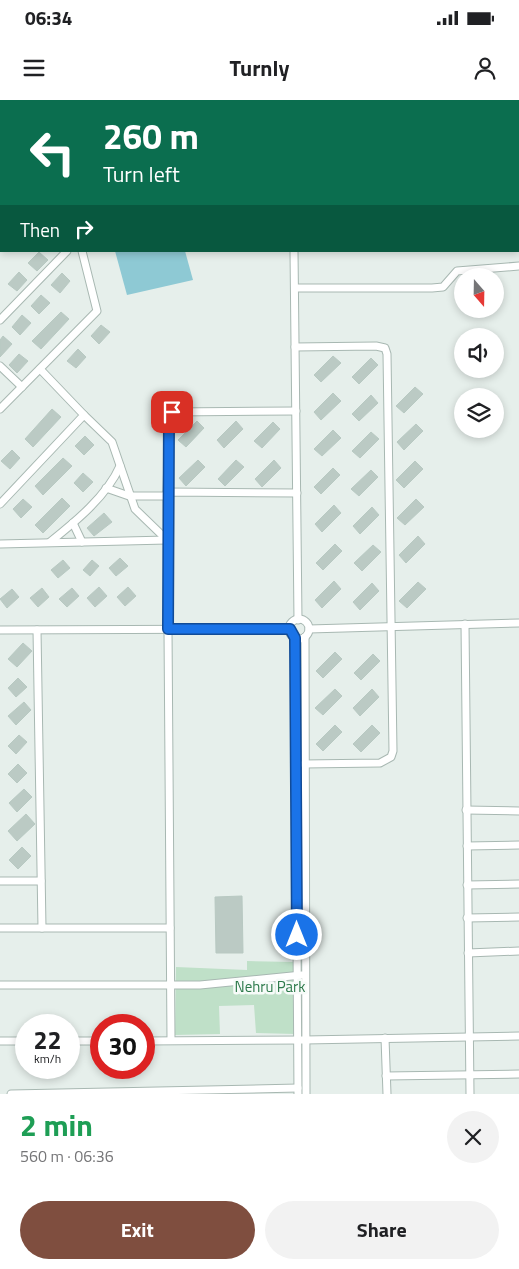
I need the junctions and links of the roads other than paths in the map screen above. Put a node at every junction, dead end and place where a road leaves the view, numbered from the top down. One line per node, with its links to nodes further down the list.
1 (66, 252): 6 (street)
2 (82, 252): 9 (street)
3 (294, 252): 5 (street)
4 (519, 266): 5 (street)
5 (294, 288): 7 (street)
6 (0, 320)
7 (295, 347): 12 (street); 28 (street)
8 (0, 366): 10 (street)
9 (40, 369): 10 (street); 13 (street)
10 (22, 387): 11 (street)
11 (0, 409)
12 (296, 411): 16 (street); 17 (street)
13 (84, 415): 14 (street); 19 (street)
14 (121, 465): 15 (street); 18 (street)
15 (106, 488): 18 (street); 20 (street)
16 (297, 493): 17 (street); 25 (street)
17 (167, 494): 18 (street); 21 (street)
18 (129, 496): 21 (street)
19 (0, 504)
20 (73, 523): 22 (street); 23 (street)
21 (168, 540): 23 (street); 29 (street)
22 (50, 542): 23 (street); 24 (street)
23 (82, 542)
24 (0, 544)
25 (298, 620): 30 (street); 31 (street)
26 (519, 623): 27 (street)
27 (464, 624): 28 (street); 37 (street)
28 (390, 626): 31 (street); 36 (street)
29 (168, 629): 30 (street); 33 (street); 49 (street)
30 (290, 629): 35 (street)
31 (309, 629): 34 (street)
32 (0, 630): 33 (street)
33 (37, 630): 42 (street)
34 (305, 637): 35 (street); 36 (street)
35 (295, 638): 52 (street)
36 (304, 764): 52 (street)
37 (466, 810): 38 (street); 40 (street)
38 (519, 810)
39 (519, 845): 40 (street)
40 (466, 846): 43 (street)
41 (0, 881): 42 (street)
42 (41, 881): 48 (street)
43 (467, 884): 44 (street); 46 (street)
44 (519, 884)
45 (519, 917): 46 (street)
46 (467, 918): 51 (street)
47 (0, 928): 48 (street)
48 (42, 928): 49 (street)
49 (170, 928): 54 (street)
50 (519, 951): 51 (street)
51 (468, 953): 56 (street)
52 (301, 975): 54 (street); 60 (street)
53 (0, 985): 54 (street)
54 (170, 985): 59 (street)
55 (519, 1036): 56 (street)
56 (468, 1037): 57 (street); 65 (street)
57 (385, 1038): 60 (street); 64 (street)
58 (155, 1040): 59 (street)
59 (171, 1040): 60 (street)
60 (302, 1040): 66 (street); 68 (street)
61 (0, 1041): 62 (street)
62 (15, 1041)
63 (519, 1074): 65 (street)
64 (386, 1076): 65 (street); 69 (street)
65 (469, 1076): 70 (street)
66 (298, 1091): 67 (street)
67 (11, 1094)
68 (306, 1094)
69 (387, 1094)
70 (470, 1094)

